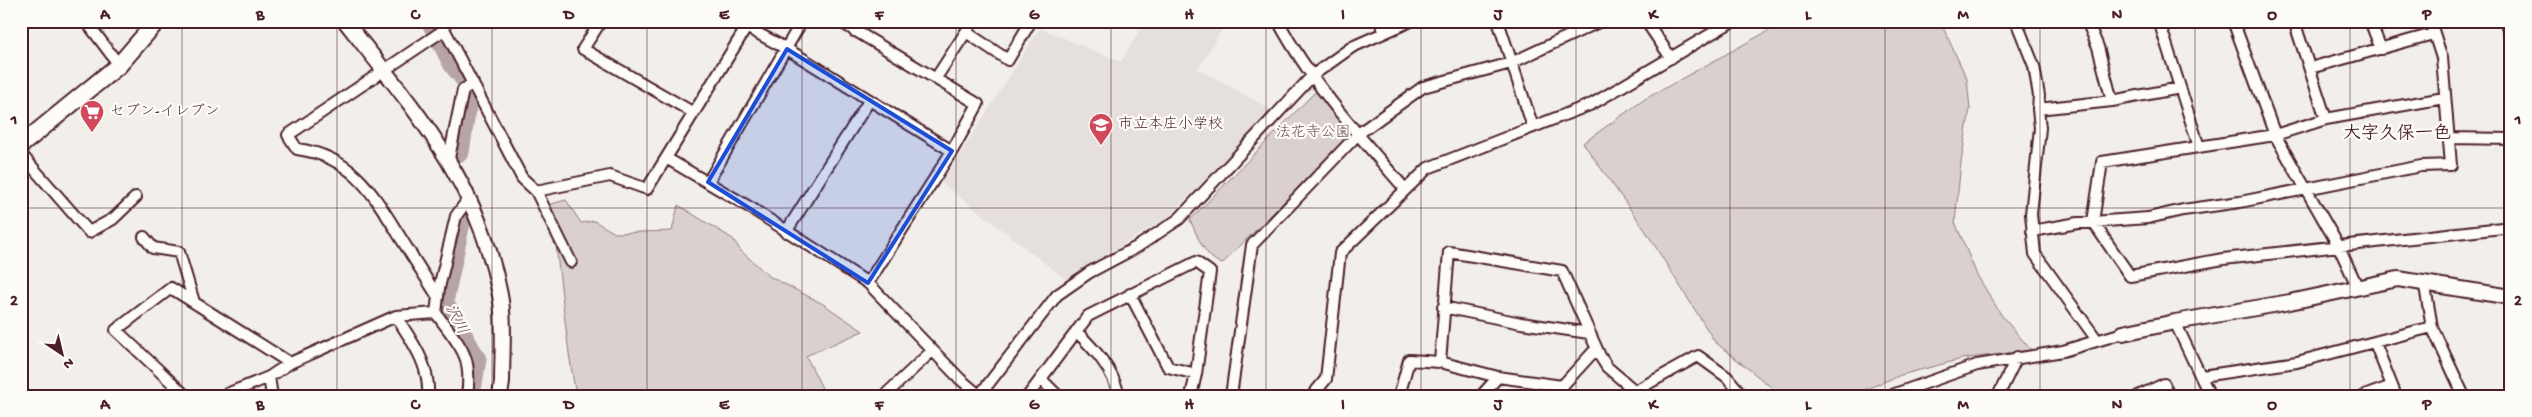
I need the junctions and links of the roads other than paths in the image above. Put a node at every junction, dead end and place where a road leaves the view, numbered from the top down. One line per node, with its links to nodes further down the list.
1 (86, 21): 37 (street)
2 (157, 21): 37 (main road)
3 (345, 21): 39 (street)
4 (601, 21): 48 (street)
5 (735, 21): 27 (street)
6 (802, 21): 33 (street)
7 (839, 21): 28 (street)
8 (860, 21): 28 (street)
9 (973, 21): 29 (street)
10 (1030, 21): 29 (street)
11 (1278, 21): 40 (street)
12 (1381, 21): 30 (street)
13 (1411, 21): 30 (street)
14 (1498, 21): 36 (street)
15 (1601, 21): 36 (street)
16 (1646, 21): 35 (street)
17 (1733, 21): 35 (street)
18 (2016, 21): 47 (street)
19 (2088, 21): 46 (street)
20 (2159, 21): 43 (street)
21 (2233, 21): 52 (street)
22 (2294, 21): 38 (street)
23 (2370, 21): 34 (street)
24 (2430, 21): 31 (street)
25 (2505, 21): 32 (street)
26 (442, 26): 39 (street); 42 (street)
27 (746, 28): 33 (street); 48 (street)
28 (854, 31): 41 (street)
29 (966, 32): 41 (street)
30 (1383, 32): 40 (street)
31 (2433, 34): 34 (street); 44 (street)
32 (2511, 36)
33 (787, 49): 45 (street); 61 (street)
34 (2381, 49): 38 (street)
35 (1671, 58): 50 (street)
36 (1511, 63): 50 (street); 51 (street)
37 (119, 65): 55 (main road)
38 (2310, 68): 49 (street)
39 (384, 71): 59 (street); 78 (street)
40 (1313, 75): 51 (street); 104 (street)
41 (936, 78): 57 (street)
42 (473, 84): 59 (street); 64 (street)
43 (2180, 88): 46 (street); 56 (street)
44 (2444, 98): 49 (street); 53 (street)
45 (869, 101): 57 (street); 70 (street)
46 (2112, 101): 47 (street)
47 (2038, 109): 69 (street)
48 (694, 113): 60 (street)
49 (2326, 119): 52 (street)
50 (1533, 127): 62 (street)
51 (1358, 134): 62 (street); 116 (street)
52 (2275, 135): 56 (street); 63 (street)
53 (2450, 138): 54 (street); 63 (street)
54 (2511, 139)
55 (21, 145)
56 (2199, 147): 67 (street)
57 (952, 150): 75 (street)
58 (21, 154): 65 (street)
59 (449, 158): 66 (street)
60 (666, 158): 61 (street); 64 (street)
61 (708, 182): 70 (street)
62 (1405, 189): 117 (street)
63 (2305, 190): 67 (street); 72 (street)
64 (536, 191): 73 (street)
65 (136, 197)
66 (469, 198): 78 (street); 110 (street)
67 (2093, 222): 69 (street); 72 (street)
68 (2511, 227): 72 (street)
69 (2032, 231): 89 (street)
70 (786, 232): 75 (street)
71 (144, 236): 80 (street)
72 (2338, 245): 76 (street)
73 (571, 262)
74 (2424, 281): 76 (street); 79 (street); 85 (street)
75 (868, 283): 92 (street)
76 (2358, 288): 84 (street)
77 (1130, 294): 86 (street); 96 (street); 96 (street)
78 (438, 297): 82 (street)
79 (2511, 297)
80 (194, 302): 95 (street); 105 (street)
81 (1443, 307): 87 (street); 87 (street); 94 (street)
82 (436, 313): 83 (street); 109 (street)
83 (396, 316): 95 (street); 108 (street)
84 (2175, 322): 88 (street); 98 (street)
85 (2432, 327): 90 (street); 128 (street)
86 (1076, 331): 100 (street); 114 (street)
87 (1589, 333): 91 (street)
88 (2123, 333): 89 (street)
89 (2096, 340): 93 (street)
90 (2375, 344): 98 (street); 102 (street)
91 (1596, 349): 101 (street); 103 (street)
92 (932, 351): 104 (street); 111 (street)
93 (2017, 357): 122 (street); 123 (street)
94 (1440, 362): 97 (street); 118 (street)
95 (290, 364): 99 (street)
96 (1196, 374): 115 (street)
97 (1498, 376): 101 (street); 119 (street)
98 (2202, 376): 126 (street)
99 (268, 377): 106 (street); 107 (street)
100 (1042, 380): 112 (street); 113 (street)
101 (1562, 386): 120 (street)
102 (2394, 391): 127 (street)
103 (1633, 393): 121 (street)
104 (979, 395)
105 (186, 396)
106 (222, 396)
107 (272, 396)
108 (428, 396)
109 (467, 396)
110 (500, 396)
111 (884, 396)
112 (1028, 396)
113 (1058, 396)
114 (1118, 396)
115 (1191, 396)
116 (1231, 396)
117 (1312, 396)
118 (1399, 396)
119 (1481, 396)
120 (1553, 396)
121 (1743, 396)
122 (1889, 396)
123 (1998, 396)
124 (2138, 396): 125 (street)
125 (2169, 396)
126 (2210, 396)
127 (2364, 396)
128 (2464, 396)

